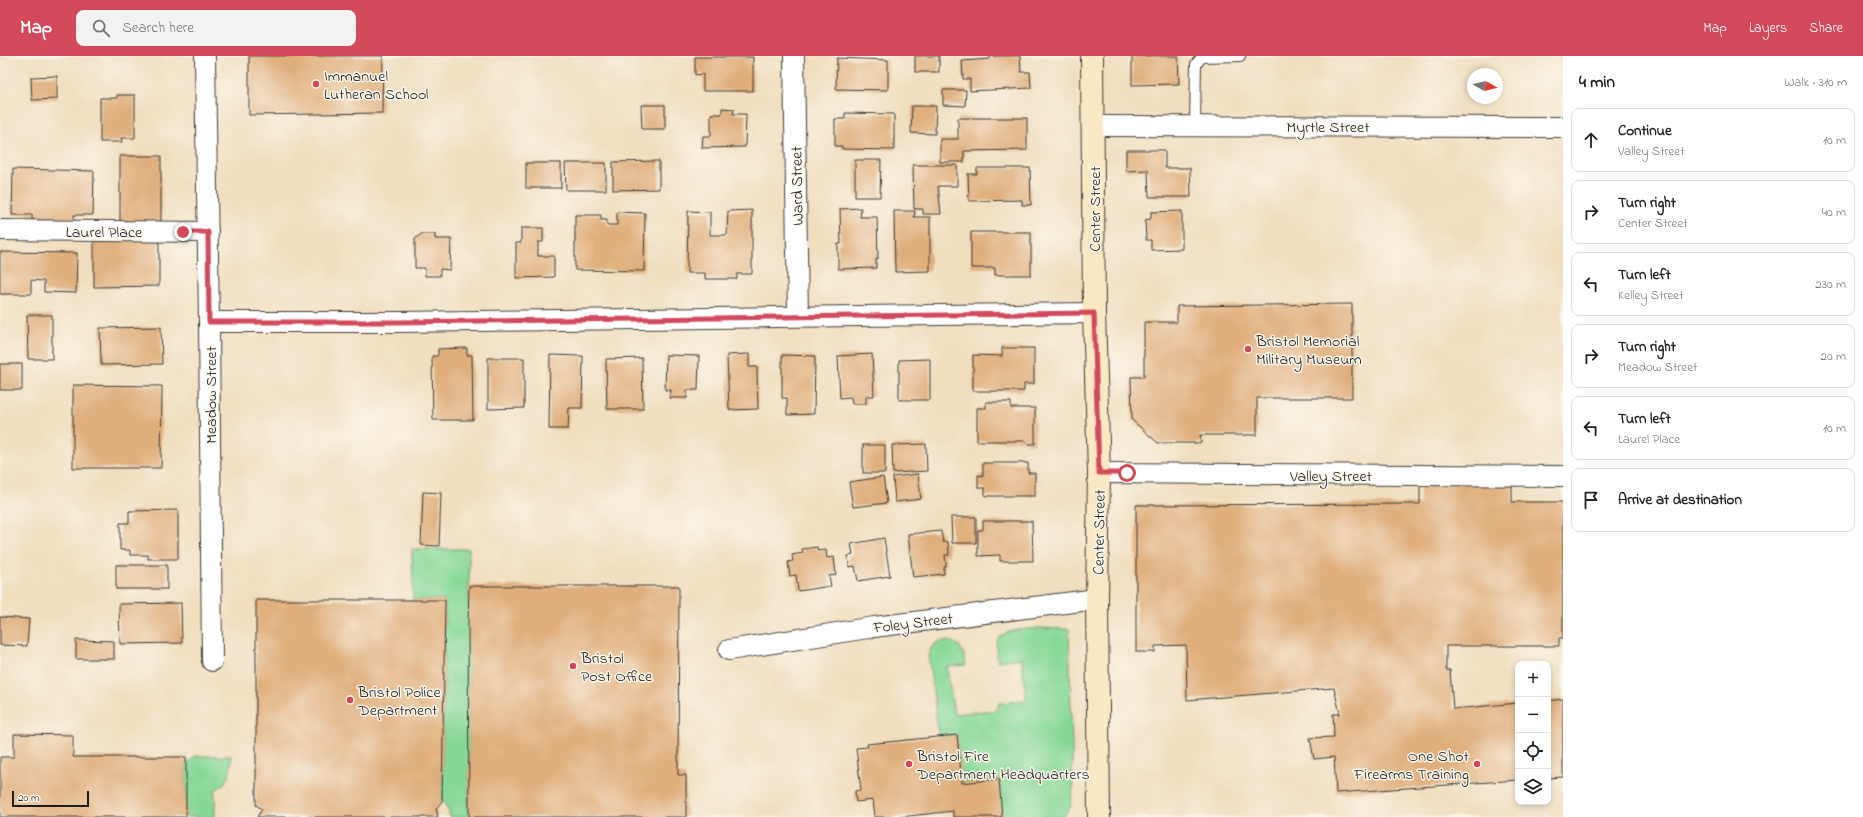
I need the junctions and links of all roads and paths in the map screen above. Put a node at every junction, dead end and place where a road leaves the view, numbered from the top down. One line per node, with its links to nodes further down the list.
1 (205, 56): 9 (street, Meadow Street)
2 (794, 56): 11 (street, Ward Street)
3 (1092, 56): 5 (street, Center Street)
4 (1240, 56): 6 (lane)
5 (1093, 126): 6 (street, Myrtle Street); 10 (street, Center Street)
6 (1195, 126): 7 (street, Myrtle Street)
7 (1563, 127)
8 (0, 230): 9 (street, Laurel Place)
9 (208, 232): 12 (street, Meadow Street)
10 (1094, 313): 11 (street); 13 (street, Center Street)
11 (798, 316): 12 (street)
12 (209, 322): 17 (street, Meadow Street)
13 (1099, 473): 14 (street, Valley Street); 15 (street, Center Street)
14 (1563, 476)
15 (1097, 599): 16 (street, Foley Street); 18 (street, Center Street)
16 (729, 650)
17 (212, 661)
18 (1099, 817)

